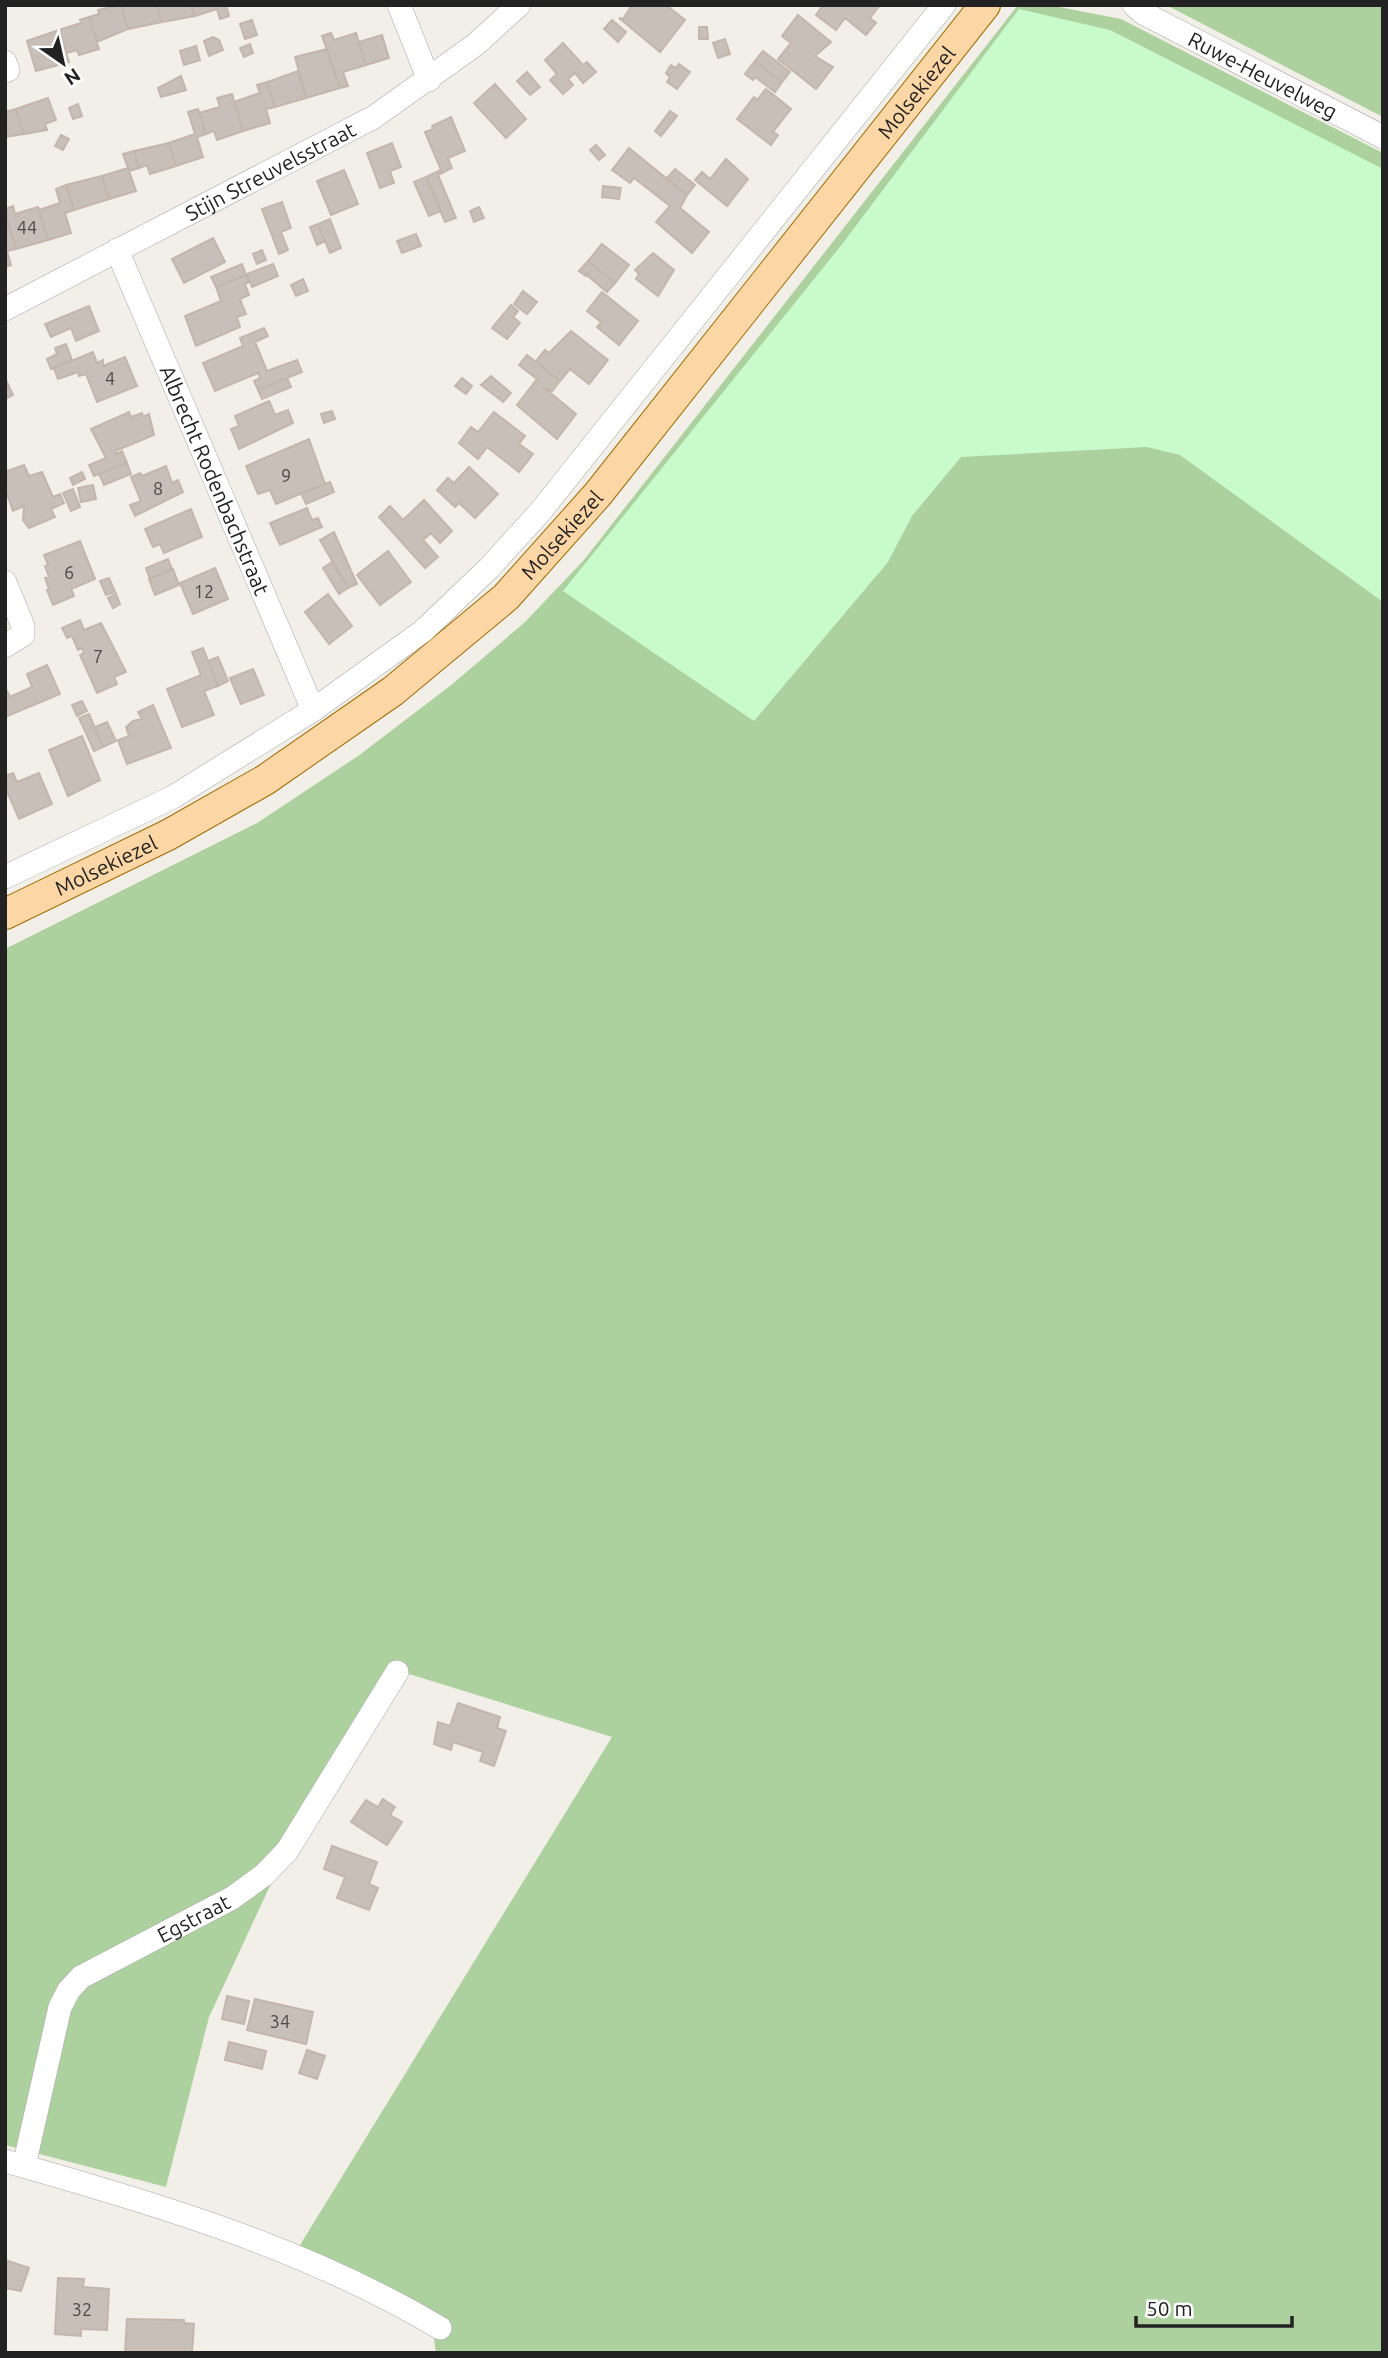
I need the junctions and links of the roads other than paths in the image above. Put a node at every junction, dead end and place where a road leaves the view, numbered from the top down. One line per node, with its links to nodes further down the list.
1 (399, 5): 9 (street)
2 (519, 5): 9 (street, Stijn Streuvelsstraat)
3 (944, 5): 15 (street, Molsekiezel)
4 (985, 5): 17 (main road, Molsekiezel)
5 (1115, 5): 6 (street, Ruwe-Heuvelweg)
6 (1139, 9): 10 (street, Ruwe-Heuvelweg)
7 (5, 62): 8 (street)
8 (5, 71)
9 (429, 80): 11 (street, Stijn Streuvelsstraat)
10 (1383, 137)
11 (117, 250): 12 (street, Stijn Streuvelsstraat); 15 (street, Albrecht Rodenbachstraat)
12 (5, 309)
13 (5, 582): 14 (street)
14 (5, 646)
15 (313, 710): 16 (street, Molsekiezel)
16 (5, 877)
17 (5, 914)
18 (397, 1672): 19 (street, Egstraat)
19 (14, 2163): 20 (street, Egstraat)
20 (440, 2328)

